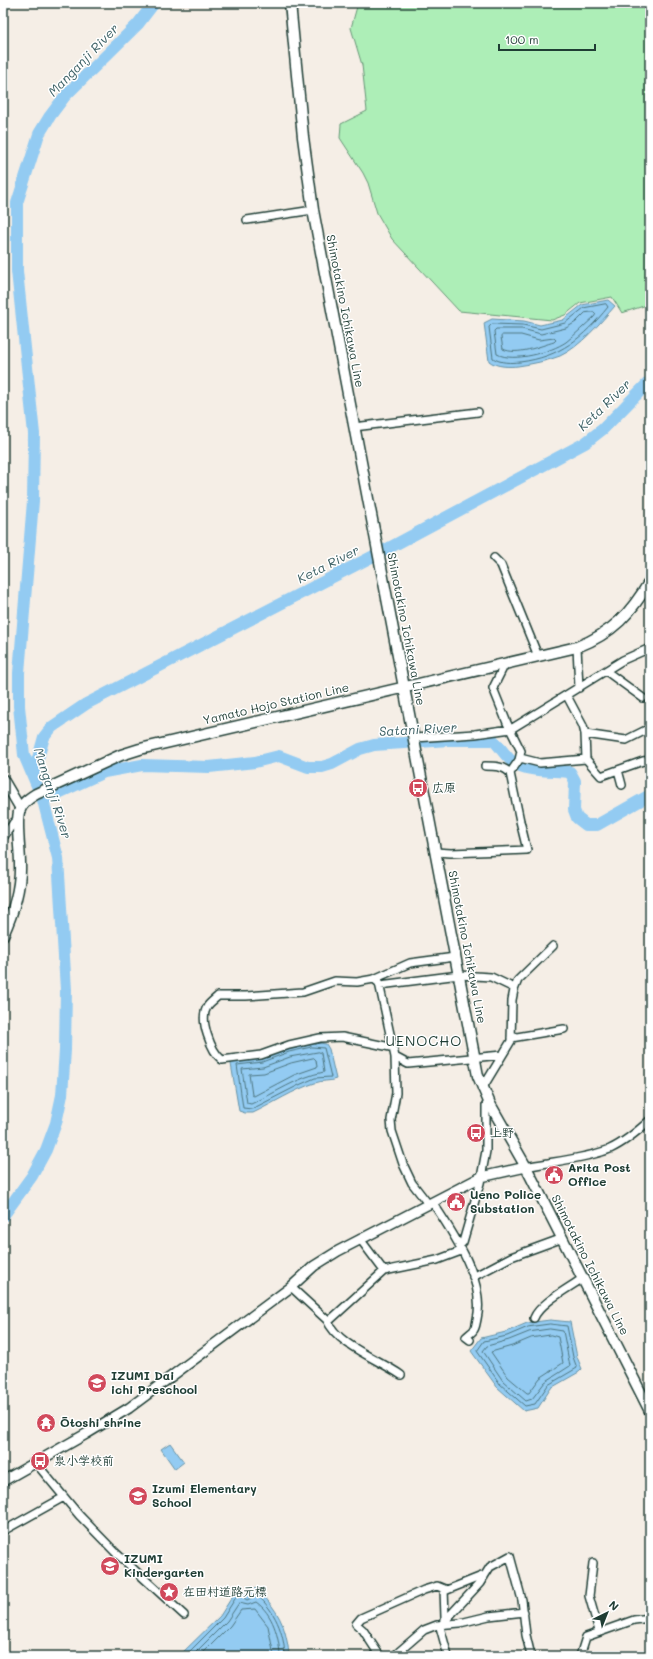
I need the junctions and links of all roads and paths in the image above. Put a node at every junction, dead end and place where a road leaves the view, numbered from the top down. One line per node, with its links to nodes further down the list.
1 (290, 3): 2 (main road, Shimotakino Ichikawa Line)
2 (313, 210): 3 (street); 5 (main road, Shimotakino Ichikawa Line)
3 (247, 220)
4 (478, 412): 5 (street)
5 (354, 427): 13 (main road, Shimotakino Ichikawa Line)
6 (494, 558): 10 (street)
7 (650, 581): 8 (main road, Yamato Hojo Station Line)
8 (577, 647): 10 (main road, Yamato Hojo Station Line); 14 (street)
9 (650, 648): 12 (street)
10 (538, 656): 11 (main road, Yamato Hojo Station Line)
11 (505, 664): 13 (main road, Yamato Hojo Station Line); 18 (street)
12 (606, 671): 14 (street); 16 (street)
13 (404, 688): 20 (main road, Shimotakino Ichikawa Line); 29 (main road, Yamato Hojo Station Line)
14 (579, 688): 15 (street)
15 (567, 696): 18 (street); 19 (street)
16 (642, 698)
17 (650, 728): 19 (street)
18 (511, 729): 20 (street); 21 (street)
19 (585, 734): 22 (street)
20 (414, 742): 32 (main road, Shimotakino Ichikawa Line)
21 (520, 758): 22 (street); 26 (street)
22 (586, 759): 25 (street)
23 (650, 760): 25 (street)
24 (485, 766): 26 (street)
25 (618, 770): 28 (street)
26 (510, 773): 32 (street)
27 (3, 779): 29 (street)
28 (622, 784)
29 (20, 808): 30 (main road)
30 (18, 819): 31 (street); 33 (main road)
31 (3, 838)
32 (435, 852): 35 (main road, Shimotakino Ichikawa Line)
33 (3, 935)
34 (553, 946): 39 (street)
35 (455, 957): 36 (main road, Shimotakino Ichikawa Line); 37 (street)
36 (459, 975): 38 (street); 39 (street); 44 (main road, Shimotakino Ichikawa Line)
37 (374, 979): 38 (street); 42 (street)
38 (380, 985): 42 (street)
39 (514, 988): 41 (street)
40 (564, 1029): 41 (street)
41 (512, 1038): 43 (street)
42 (393, 1046): 45 (street)
43 (502, 1055): 44 (street); 46 (street)
44 (474, 1057): 45 (street); 46 (main road, Shimotakino Ichikawa Line)
45 (395, 1058): 51 (street)
46 (482, 1089): 47 (main road, Shimotakino Ichikawa Line)
47 (490, 1104): 49 (main road, Shimotakino Ichikawa Line); 50 (street)
48 (650, 1120): 49 (street)
49 (526, 1167): 50 (street); 52 (main road, Shimotakino Ichikawa Line)
50 (481, 1177): 51 (street); 54 (street)
51 (431, 1204): 53 (street); 54 (street)
52 (563, 1238): 56 (street); 57 (main road, Shimotakino Ichikawa Line)
53 (360, 1240): 55 (street); 58 (street)
54 (460, 1248): 55 (street); 56 (street)
55 (384, 1270): 60 (street)
56 (473, 1277): 61 (street)
57 (583, 1278): 59 (street); 63 (main road, Shimotakino Ichikawa Line)
58 (291, 1287): 60 (street); 64 (street)
59 (534, 1318)
60 (328, 1322): 62 (street)
61 (470, 1340)
62 (401, 1375)
63 (650, 1411)
64 (35, 1462): 65 (street); 66 (street)
65 (3, 1481)
66 (64, 1497): 67 (street); 72 (street)
67 (3, 1530)
68 (593, 1563): 75 (street)
69 (484, 1577): 70 (street); 71 (street); 74 (street)
70 (444, 1589): 74 (street); 76 (street)
71 (524, 1612): 74 (street); 79 (street)
72 (184, 1615)
73 (650, 1618): 75 (street)
74 (444, 1622): 77 (street); 78 (street)
75 (599, 1632): 80 (street)
76 (380, 1656)
77 (394, 1656)
78 (448, 1656)
79 (531, 1656)
80 (580, 1656)

